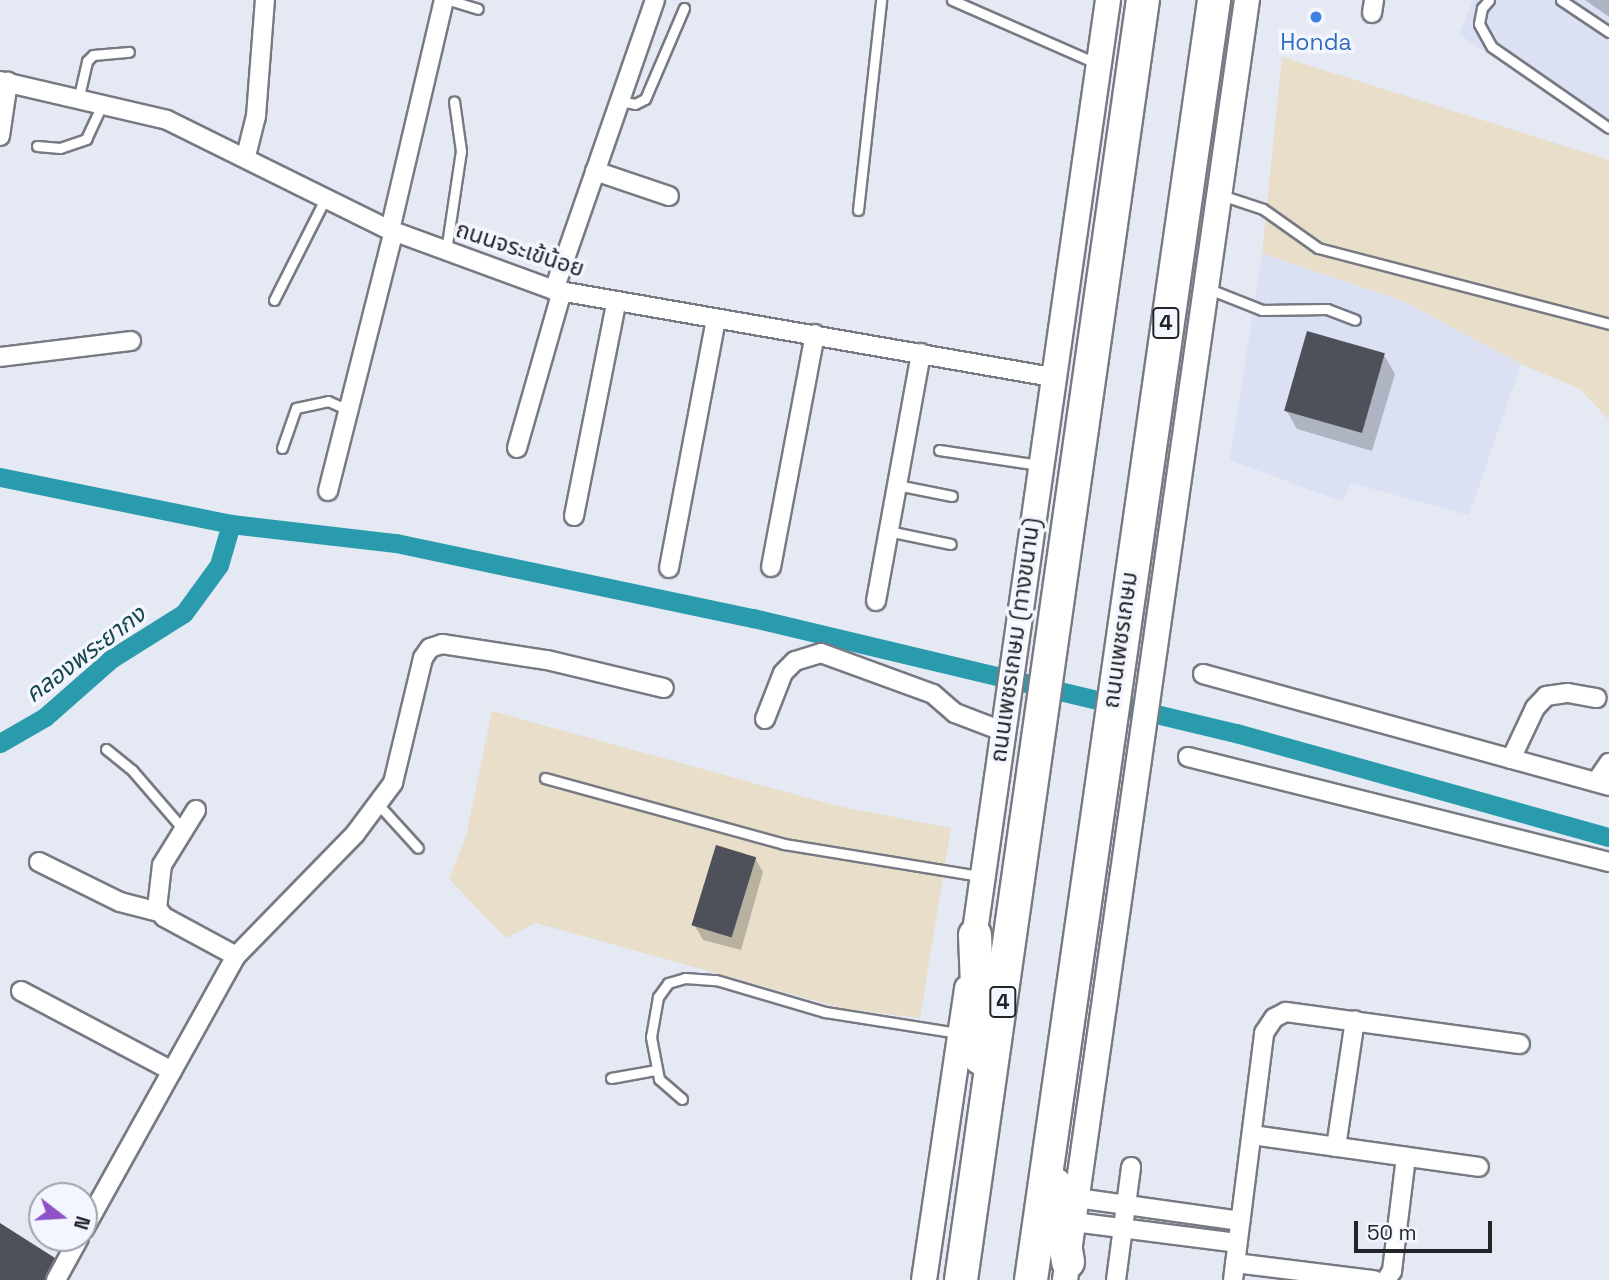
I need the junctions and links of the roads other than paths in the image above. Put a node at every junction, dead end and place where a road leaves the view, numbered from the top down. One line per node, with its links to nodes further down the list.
1 (265, 0): 26 (street)
2 (444, 0): 32 (street)
3 (449, 0): 14 (lane)
4 (655, 0): 21 (street)
5 (881, 0): 31 (lane)
6 (952, 0): 17 (lane)
7 (1143, 0): 89 (highway, 4)
8 (1214, 0): 91 (highway, ถนนเพชรเกษม / 4)
9 (1247, 0): 28 (main road, 4)
10 (1489, 0): 23 (lane)
11 (1561, 0): 15 (lane)
12 (1105, 1): 17 (main road, ถนนเพชรเกษม (ทางขนาน) / 4)
13 (684, 8): 21 (lane)
14 (478, 9)
15 (1609, 32)
16 (129, 52): 19 (lane)
17 (1100, 64): 45 (main road, ถนนเพชรเกษม (ทางขนาน) / 4)
18 (4, 82): 19 (street, ถนนจระเข้น้อย); 24 (street)
19 (79, 96): 22 (street, ถนนจระเข้น้อย)
20 (454, 101): 33 (lane)
21 (620, 101): 27 (street)
22 (103, 103): 25 (lane); 26 (street, ถนนจระเข้น้อย)
23 (1609, 128)
24 (0, 136)
25 (37, 146)
26 (246, 156): 30 (street, ถนนจระเข้น้อย)
27 (596, 171): 29 (street); 35 (street)
28 (1221, 195): 34 (main road, 4); 40 (lane)
29 (670, 196)
30 (326, 197): 32 (street, ถนนจระเข้น้อย); 36 (lane)
31 (858, 210)
32 (392, 231): 33 (street, ถนนจระเข้น้อย); 46 (street)
33 (446, 251): 35 (street, ถนนจระเข้น้อย)
34 (1209, 289): 39 (lane); 98 (main road, 4)
35 (558, 291): 37 (street, ถนนจระเข้น้อย); 47 (street)
36 (274, 300)
37 (616, 303): 38 (street, ถนนจระเข้น้อย); 54 (street)
38 (716, 320): 41 (street, ถนนจระเข้น้อย); 58 (street)
39 (1355, 320)
40 (1609, 324)
41 (815, 334): 43 (street, ถนนจระเข้น้อย); 57 (street)
42 (131, 341): 44 (street)
43 (921, 353): 45 (street, ถนนจระเข้น้อย); 51 (street)
44 (0, 357)
45 (1052, 377): 50 (main road, ถนนเพชรเกษม (ทางขนาน) / 4)
46 (348, 410): 48 (lane); 52 (street)
47 (517, 447)
48 (282, 448)
49 (939, 450): 50 (lane)
50 (1040, 465): 64 (main road, ถนนเพชรเกษม (ทางขนาน) / 4)
51 (897, 485): 53 (lane); 55 (street)
52 (328, 491)
53 (952, 496)
54 (574, 516)
55 (888, 531): 56 (lane); 59 (street)
56 (951, 544)
57 (771, 567)
58 (670, 568)
59 (876, 601)
60 (1203, 674): 67 (street)
61 (664, 688): 71 (street)
62 (1597, 698): 67 (street)
63 (765, 719): 64 (street)
64 (1003, 725): 77 (main road, ถนนเพชรเกษม (ทางขนาน) / 4)
65 (106, 749): 73 (lane)
66 (1188, 757): 75 (street)
67 (1511, 759): 70 (street)
68 (1609, 763): 70 (street)
69 (545, 778): 77 (lane)
70 (1603, 784)
71 (378, 804): 74 (lane); 80 (street)
72 (196, 810): 73 (street)
73 (182, 828): 78 (street)
74 (418, 848)
75 (1608, 857)
76 (39, 862): 78 (street)
77 (980, 876): 79 (main road, ถนนเพชรเกษม (ทางขนาน) / 4)
78 (159, 912): 80 (street)
79 (975, 935): 83 (main road, ถนนเพชรเกษม (ทางขนาน) / 4); 89 (highway)
80 (236, 956): 85 (street)
81 (22, 991): 85 (street)
82 (1355, 1020): 84 (street); 90 (street); 92 (street)
83 (960, 1034): 86 (lane); 107 (main road, ถนนเพชรเกษม (ทางขนาน) / 4)
84 (1520, 1044)
85 (172, 1070): 96 (street)
86 (656, 1070): 87 (lane); 88 (lane)
87 (611, 1078)
88 (682, 1099)
89 (988, 1108): 108 (highway, 4)
90 (1252, 1135): 92 (street); 99 (street)
91 (1051, 1141): 103 (highway); 109 (highway, ถนนเพชรเกษม / 4)
92 (1336, 1147): 93 (street)
93 (1406, 1157): 95 (street); 112 (street)
94 (1131, 1167): 97 (street)
95 (1479, 1167)
96 (98, 1204)
97 (1126, 1205): 98 (street); 99 (street); 100 (street)
98 (1075, 1210): 100 (street); 103 (main road, 4)
99 (1240, 1221): 101 (street)
100 (1123, 1228): 101 (street); 110 (street)
101 (1237, 1243): 104 (street)
102 (71, 1252): 106 (street)
103 (1067, 1271)
104 (1234, 1272): 105 (street)
105 (1319, 1276): 111 (street)
106 (56, 1280)
107 (924, 1280)
108 (961, 1280)
109 (1031, 1280)
110 (1116, 1280)
111 (1374, 1280)
112 (1386, 1280)

